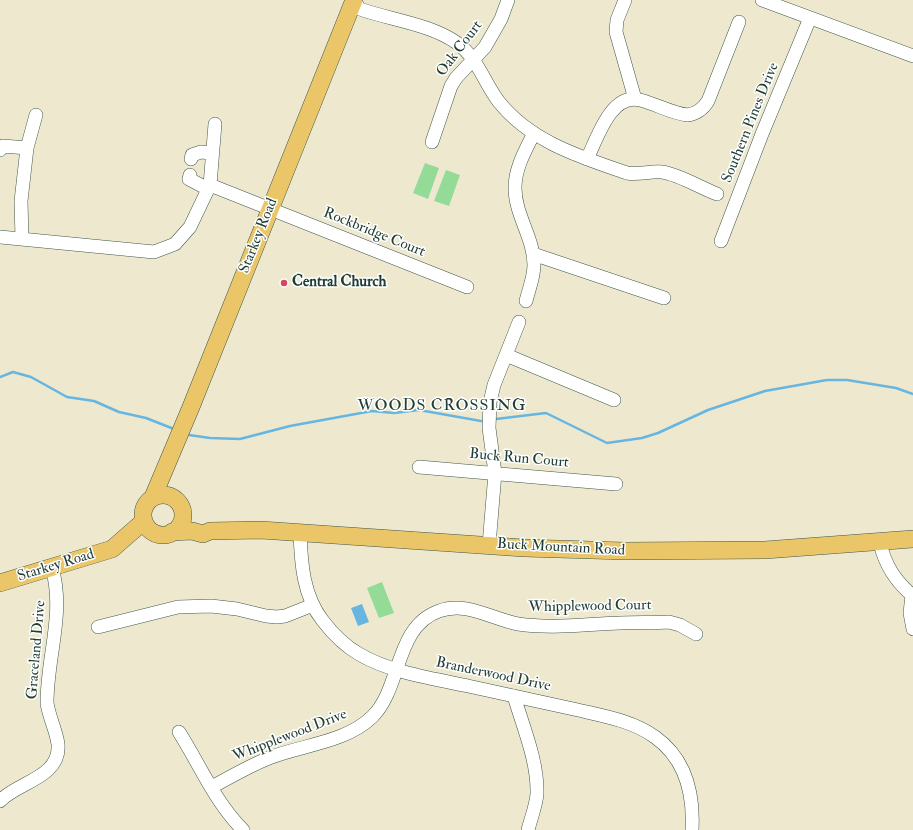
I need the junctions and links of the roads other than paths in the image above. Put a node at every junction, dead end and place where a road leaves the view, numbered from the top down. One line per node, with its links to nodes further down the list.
1 (353, 0): 8 (street); 22 (main road, Starkey Road)
2 (508, 0): 8 (street, Oak Court)
3 (625, 0): 9 (street)
4 (762, 0): 5 (street)
5 (810, 18): 7 (street); 25 (street, Southern Pines Drive)
6 (739, 22): 9 (street)
7 (913, 56)
8 (474, 60): 12 (street); 13 (street, Oak Court)
9 (635, 99): 18 (street)
10 (36, 115): 14 (street)
11 (214, 124): 16 (street)
12 (534, 133): 18 (street); 26 (street)
13 (432, 142)
14 (27, 148): 15 (street); 24 (street)
15 (0, 150)
16 (212, 152): 17 (street); 20 (street)
17 (191, 159)
18 (587, 159): 21 (street)
19 (190, 175): 20 (street, Rockbridge Court)
20 (209, 187): 22 (street, Rockbridge Court); 24 (street)
21 (717, 194)
22 (270, 208): 27 (street, Rockbridge Court); 34 (main road, Starkey Road)
23 (0, 237): 24 (street)
24 (22, 239)
25 (722, 241)
26 (533, 254): 28 (street); 29 (street)
27 (467, 287)
28 (664, 298)
29 (526, 301)
30 (519, 322): 31 (street)
31 (506, 355): 32 (street); 35 (street)
32 (614, 400)
33 (419, 467): 35 (street, Buck Run Court)
34 (164, 472): 37 (main road, Starkey Road); 38 (main road)
35 (495, 473): 36 (street, Buck Run Court); 46 (street)
36 (616, 484)
37 (153, 497): 38 (main road); 40 (main road)
38 (172, 497): 39 (main road)
39 (182, 511): 41 (main road); 43 (main road)
40 (144, 521): 43 (main road); 47 (main road, Starkey Road)
41 (210, 530): 42 (main road, Buck Mountain Road); 43 (main road, Buck Mountain Road)
42 (300, 532): 46 (main road, Buck Mountain Road); 51 (street, Branderwood Drive)
43 (165, 533): 47 (main road, Starkey Road)
44 (913, 539): 45 (main road, Buck Mountain Road)
45 (880, 543): 46 (main road, Buck Mountain Road); 50 (street)
46 (489, 545)
47 (112, 549): 48 (main road, Starkey Road)
48 (52, 568): 49 (main road, Starkey Road); 59 (street, Graceland Drive)
49 (0, 583)
50 (913, 595): 53 (street)
51 (313, 605): 52 (street); 55 (street, Branderwood Drive)
52 (98, 627)
53 (913, 629)
54 (696, 634): 55 (street, Whipplewood Court)
55 (397, 669): 56 (street, Branderwood Drive); 58 (street, Whipplewood Drive)
56 (514, 696): 61 (street); 62 (street, Branderwood Drive)
57 (179, 732): 58 (street)
58 (212, 787): 60 (street)
59 (0, 801)
60 (243, 830)
61 (528, 830)
62 (692, 830)

